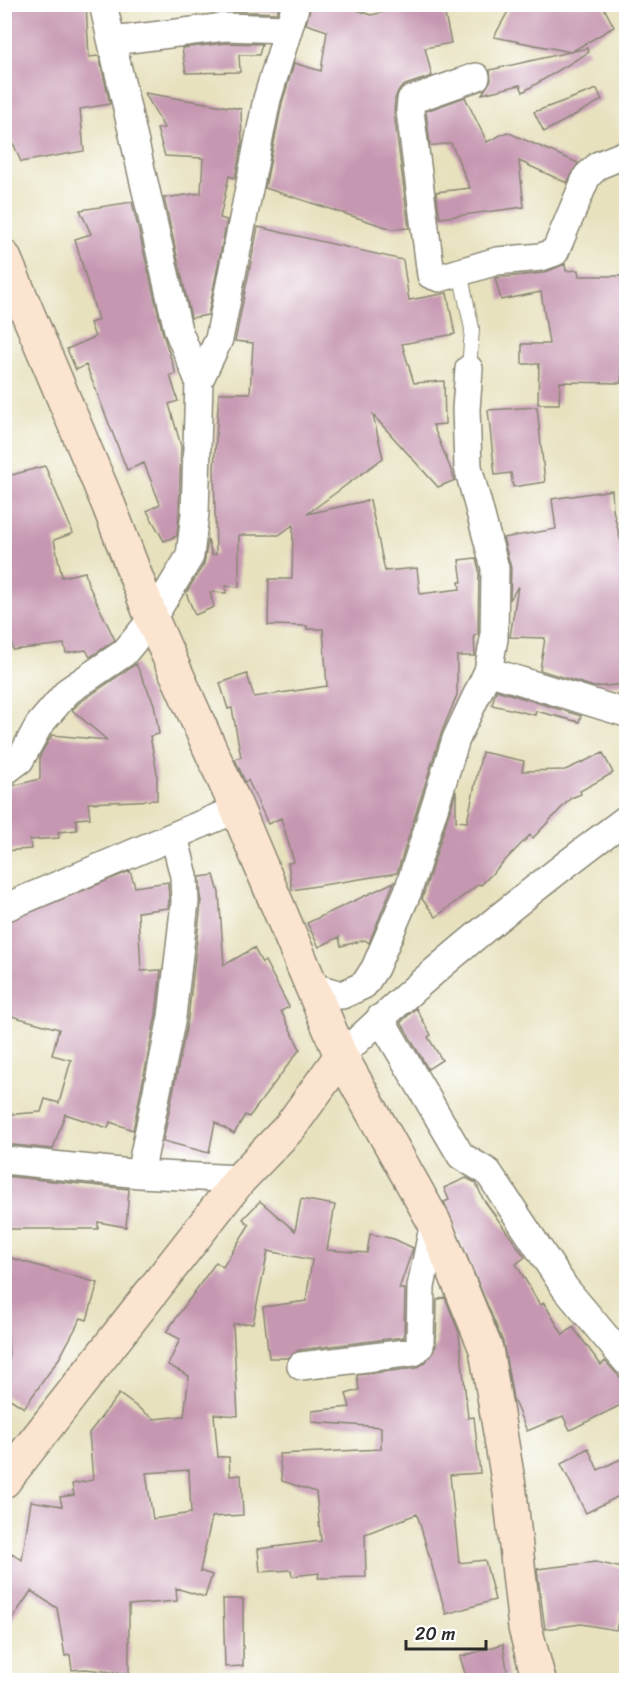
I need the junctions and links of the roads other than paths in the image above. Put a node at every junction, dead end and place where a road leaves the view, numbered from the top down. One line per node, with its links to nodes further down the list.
1 (103, 4): 3 (street)
2 (291, 17): 3 (street); 9 (street)
3 (113, 41): 9 (street)
4 (476, 77): 7 (street)
5 (627, 154): 7 (street)
6 (4, 257): 10 (street)
7 (460, 272): 8 (lane)
8 (469, 369): 11 (street)
9 (199, 381): 10 (street)
10 (152, 619): 13 (street); 14 (street)
11 (488, 671): 12 (street); 20 (street)
12 (627, 713)
13 (4, 772)
14 (237, 809): 16 (street); 20 (street)
15 (627, 819): 18 (street)
16 (174, 836): 19 (street); 24 (street)
17 (627, 839): 18 (street)
18 (573, 859): 21 (street)
19 (4, 908)
20 (313, 987): 22 (street)
21 (380, 1018): 22 (street); 27 (street)
22 (341, 1056): 25 (street); 26 (street)
23 (4, 1160): 24 (street)
24 (140, 1174): 25 (street)
25 (240, 1179): 29 (street)
26 (434, 1222): 28 (street); 30 (street)
27 (627, 1361)
28 (301, 1366)
29 (4, 1481)
30 (539, 1680)

